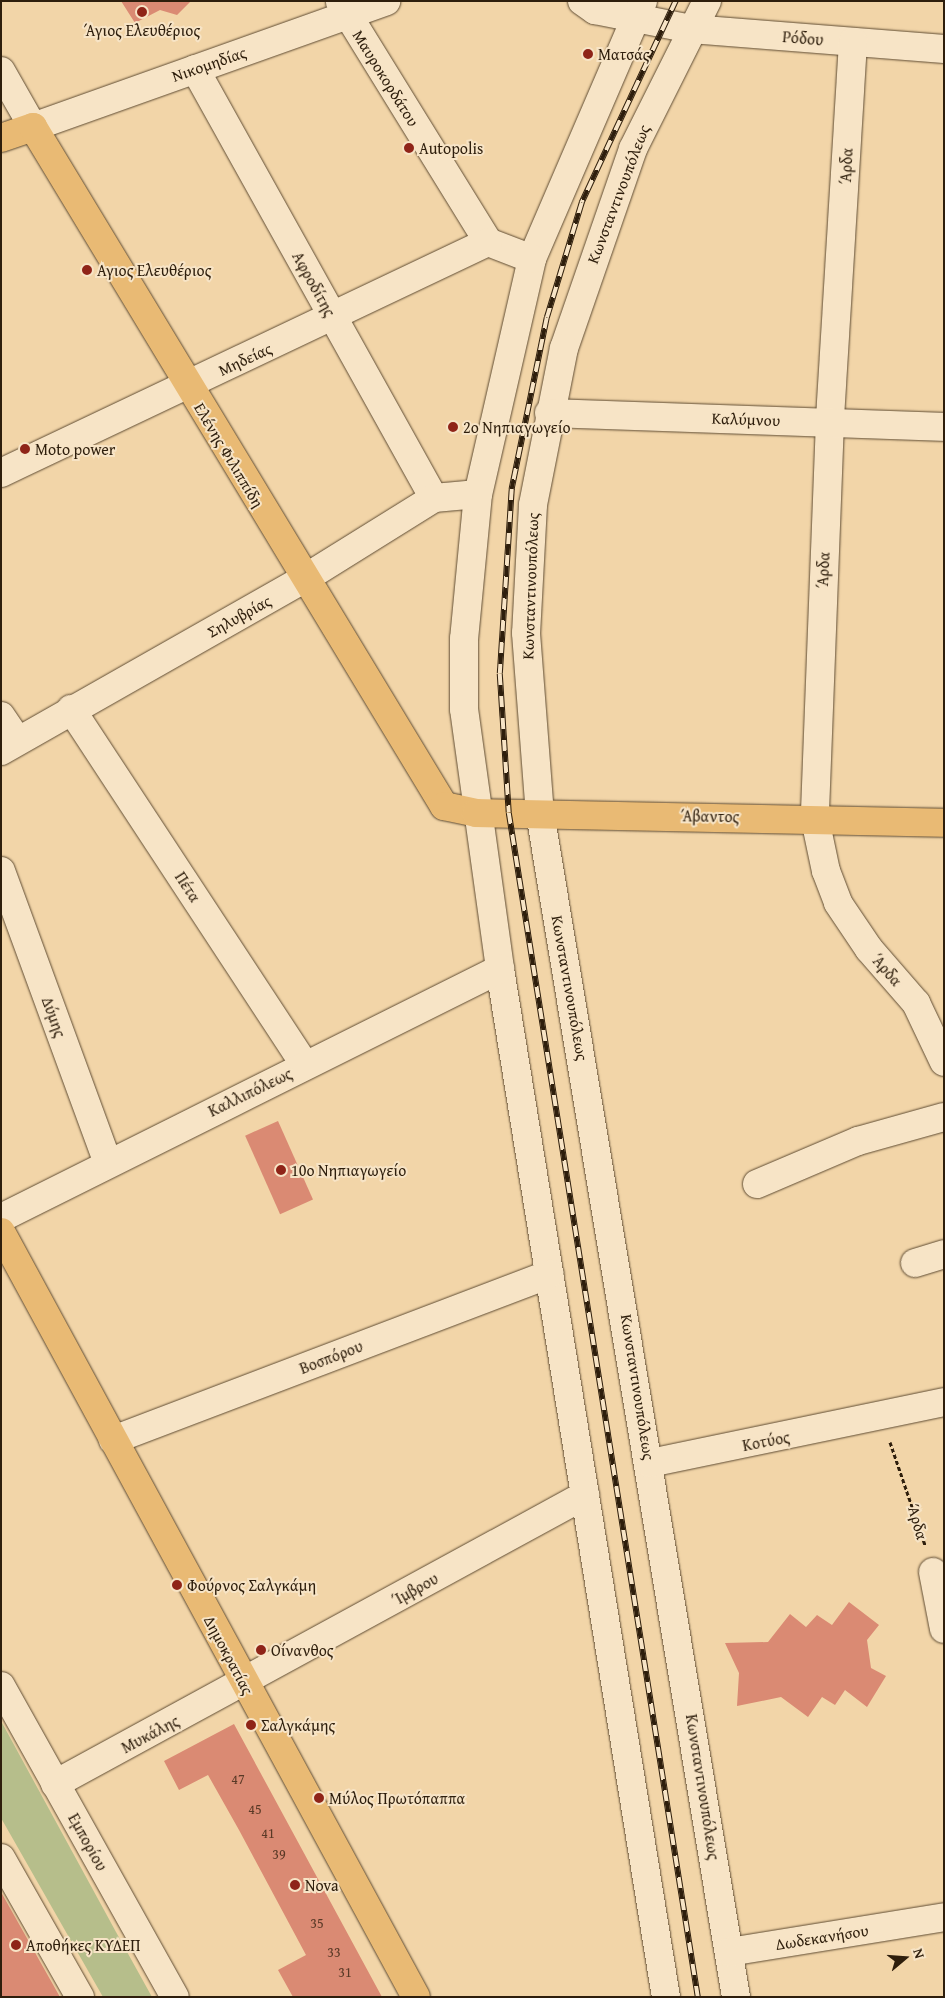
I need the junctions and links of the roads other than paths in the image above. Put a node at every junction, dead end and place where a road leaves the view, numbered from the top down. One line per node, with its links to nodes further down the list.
1 (386, 1): 4 (street, Νικομηδίας)
2 (582, 1): 5 (street, Ρόδου)
3 (707, 1): 6 (street, Κωνσταντινουπόλεως)
4 (344, 9): 9 (street, Νικομηδίας); 13 (street, Μαυροκορδάτου)
5 (638, 10): 6 (street, Ρόδου); 14 (street)
6 (691, 29): 7 (street, Ρόδου); 17 (street, Κωνσταντινουπόλεως)
7 (853, 42): 8 (street, Ρόδου); 18 (street, Άρδα)
8 (944, 49)
9 (195, 69): 11 (street, Νικομηδίας); 15 (street, Αφροδίτης)
10 (1, 71): 11 (street, Ελένης Φιλιππίδη)
11 (33, 127): 12 (main road); 16 (main road, Ελένης Φιλιππίδη)
12 (1, 138)
13 (488, 242): 14 (street); 15 (street, Μηδείας)
14 (532, 259): 21 (street)
15 (333, 317): 16 (street, Μηδείας); 22 (street, Αφροδίτης)
16 (187, 386): 20 (street, Μηδείας); 23 (main road, Ελένης Φιλιππίδη)
17 (549, 413): 18 (street, Καλύμνου); 28 (street, Κωνσταντινουπόλεως)
18 (830, 421): 19 (street, Καλύμνου); 29 (street, Άρδα)
19 (944, 427)
20 (1, 474)
21 (478, 494): 22 (street, Σηλυβρίας); 27 (street)
22 (434, 498): 23 (street, Σηλυβρίας)
23 (304, 579): 24 (street, Σηλυβρίας); 27 (main road, Ελένης Φιλιππίδη)
24 (71, 709): 26 (street, Σηλυβρίας); 34 (street, Πέτα)
25 (1, 716): 26 (street)
26 (10, 746)
27 (476, 813): 28 (main road, Άβαντος); 32 (street)
28 (540, 813): 29 (main road, Άβαντος); 45 (street, Κωνσταντινουπόλεως)
29 (815, 819): 30 (main road, Άβαντος); 33 (street, Άρδα)
30 (944, 823)
31 (1, 871): 36 (street, Δύμης)
32 (500, 969): 34 (street, Καλλιπόλεως); 42 (street)
33 (944, 1062)
34 (305, 1065): 36 (street, Καλλιπόλεως)
35 (944, 1117): 37 (street)
36 (108, 1163): 38 (street, Καλλιπόλεως)
37 (757, 1184)
38 (1, 1218)
39 (1, 1232): 44 (main road, Δημοκρατίας)
40 (944, 1254): 41 (street)
41 (915, 1263)
42 (550, 1274): 44 (street, Βοσπόρου); 46 (street)
43 (944, 1402): 45 (street, Κοτύος)
44 (113, 1440): 49 (main road, Δημοκρατίας)
45 (650, 1463): 54 (street, Κωνσταντινουπόλεως)
46 (585, 1495): 49 (street, Ίμβρου); 58 (street)
47 (933, 1572): 48 (street)
48 (944, 1629)
49 (245, 1684): 51 (street, Μυκάλης); 57 (main road, Δημοκρατίας)
50 (1, 1686): 51 (street, Εμπορίου)
51 (55, 1784): 56 (street, Εμπορίου)
52 (1, 1858): 55 (street)
53 (944, 1917): 54 (street, Δωδεκανήσου)
54 (730, 1952): 59 (street, Κωνσταντινουπόλεως)
55 (80, 1997)
56 (175, 1997)
57 (416, 1997)
58 (666, 1997)
59 (736, 1997)

